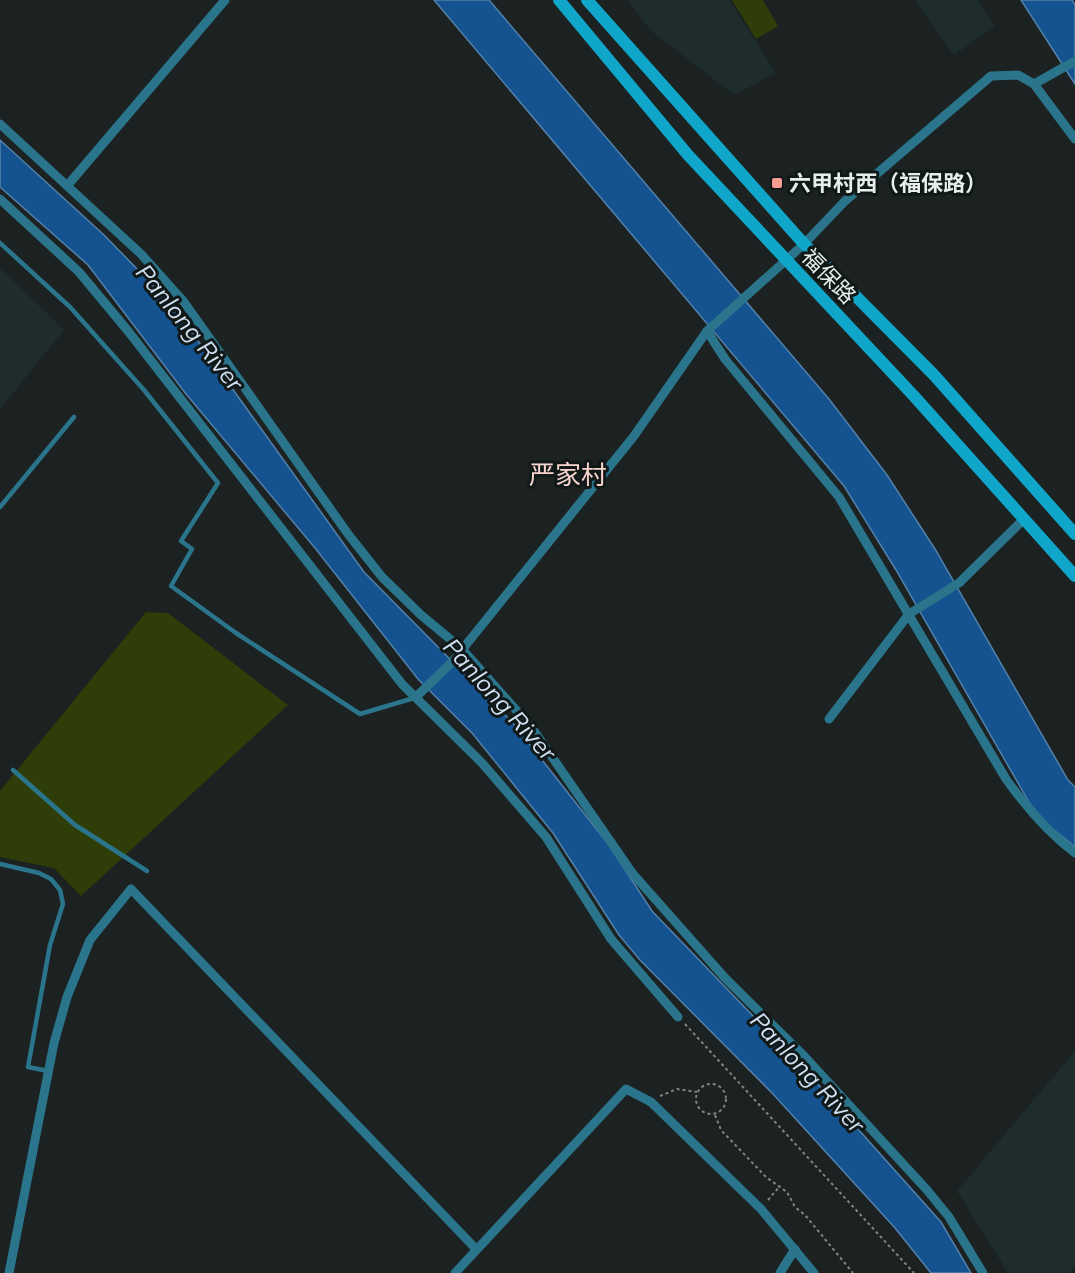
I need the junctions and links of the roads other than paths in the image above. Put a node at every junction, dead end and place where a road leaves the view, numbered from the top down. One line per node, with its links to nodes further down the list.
1 (225, 0): 8 (street)
2 (559, 0): 12 (main road, 福保路)
3 (587, 0): 11 (main road, 福保路)
4 (1075, 61): 5 (street)
5 (1034, 84): 7 (street); 11 (street)
6 (0, 124): 8 (street)
7 (1075, 139)
8 (67, 186): 20 (street)
9 (0, 199): 21 (street)
10 (0, 243): 21 (lane)
11 (804, 244): 12 (street); 17 (main road, 福保路)
12 (785, 260): 13 (street); 16 (main road, 福保路)
13 (707, 331): 19 (street); 20 (street)
14 (74, 417): 15 (lane)
15 (0, 507)
16 (1023, 520): 18 (main road, 福保路); 19 (street)
17 (1075, 534)
18 (1075, 576)
19 (909, 614): 22 (street); 24 (street)
20 (462, 649): 21 (street); 35 (street)
21 (416, 697): 27 (street)
22 (829, 719)
23 (13, 770): 26 (lane)
24 (1075, 852)
25 (0, 864): 28 (lane)
26 (147, 871)
27 (678, 1017)
28 (48, 1071): 29 (street); 31 (street)
29 (476, 1249): 30 (street); 32 (street)
30 (795, 1250): 33 (street); 34 (street)
31 (9, 1273)
32 (455, 1273)
33 (780, 1273)
34 (814, 1273)
35 (983, 1273)

